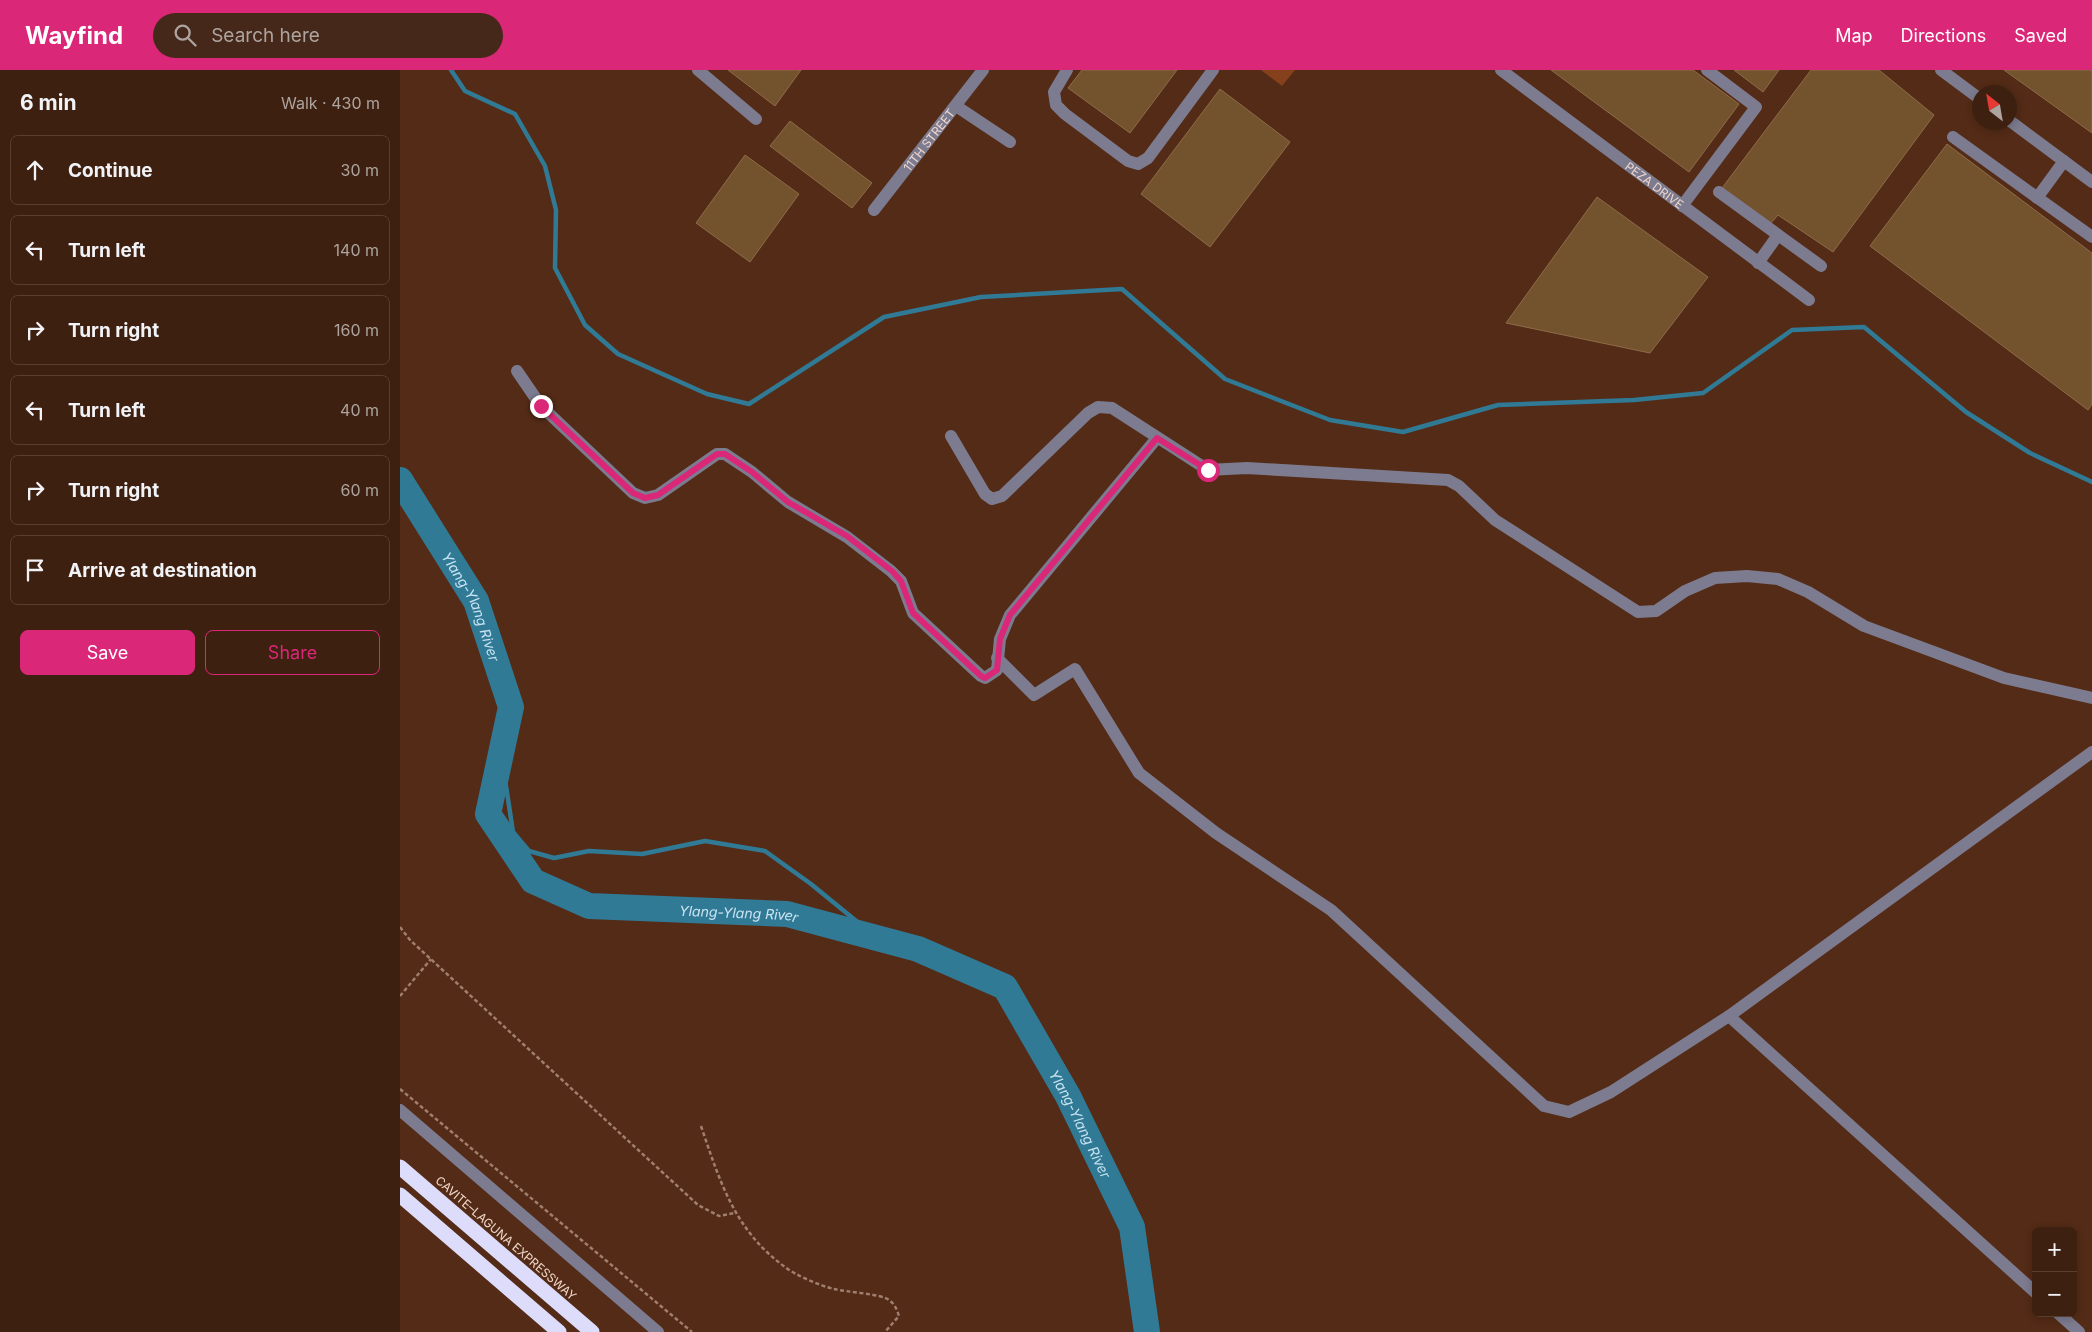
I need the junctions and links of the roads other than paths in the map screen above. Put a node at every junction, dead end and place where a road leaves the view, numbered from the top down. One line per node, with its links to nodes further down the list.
1 (698, 70): 10 (street)
2 (983, 70): 9 (street, 11TH STREET)
3 (1067, 70): 4 (street)
4 (1213, 70)
5 (1501, 70): 18 (street, PEZA DRIVE)
6 (1707, 70): 18 (street)
7 (1941, 70): 8 (street)
8 (1972, 93)
9 (956, 106): 13 (street); 19 (street, 11TH STREET)
10 (756, 119)
11 (2017, 126): 14 (street)
12 (1953, 137): 17 (street)
13 (1010, 142)
14 (2064, 161): 15 (street); 17 (street)
15 (2092, 182)
16 (1719, 192): 20 (street)
17 (2038, 198): 21 (street)
18 (1682, 206): 22 (street, PEZA DRIVE)
19 (874, 210)
20 (1778, 235): 22 (street); 23 (street)
21 (2092, 237)
22 (1758, 262): 24 (street, PEZA DRIVE)
23 (1821, 266)
24 (1809, 300)
25 (517, 371): 28 (street)
26 (951, 436): 27 (street)
27 (1157, 438): 28 (street); 29 (street)
28 (997, 658): 31 (street)
29 (2092, 698)
30 (2092, 752): 31 (street)
31 (1729, 1016): 35 (street)
32 (400, 1110): 39 (street)
33 (400, 1167): 38 (highway, CAVITE–LAGUNA EXPRESSWAY)
34 (400, 1195): 37 (highway)
35 (2032, 1289)
36 (2062, 1317): 40 (street)
37 (558, 1332)
38 (592, 1332)
39 (658, 1332)
40 (2079, 1332)

